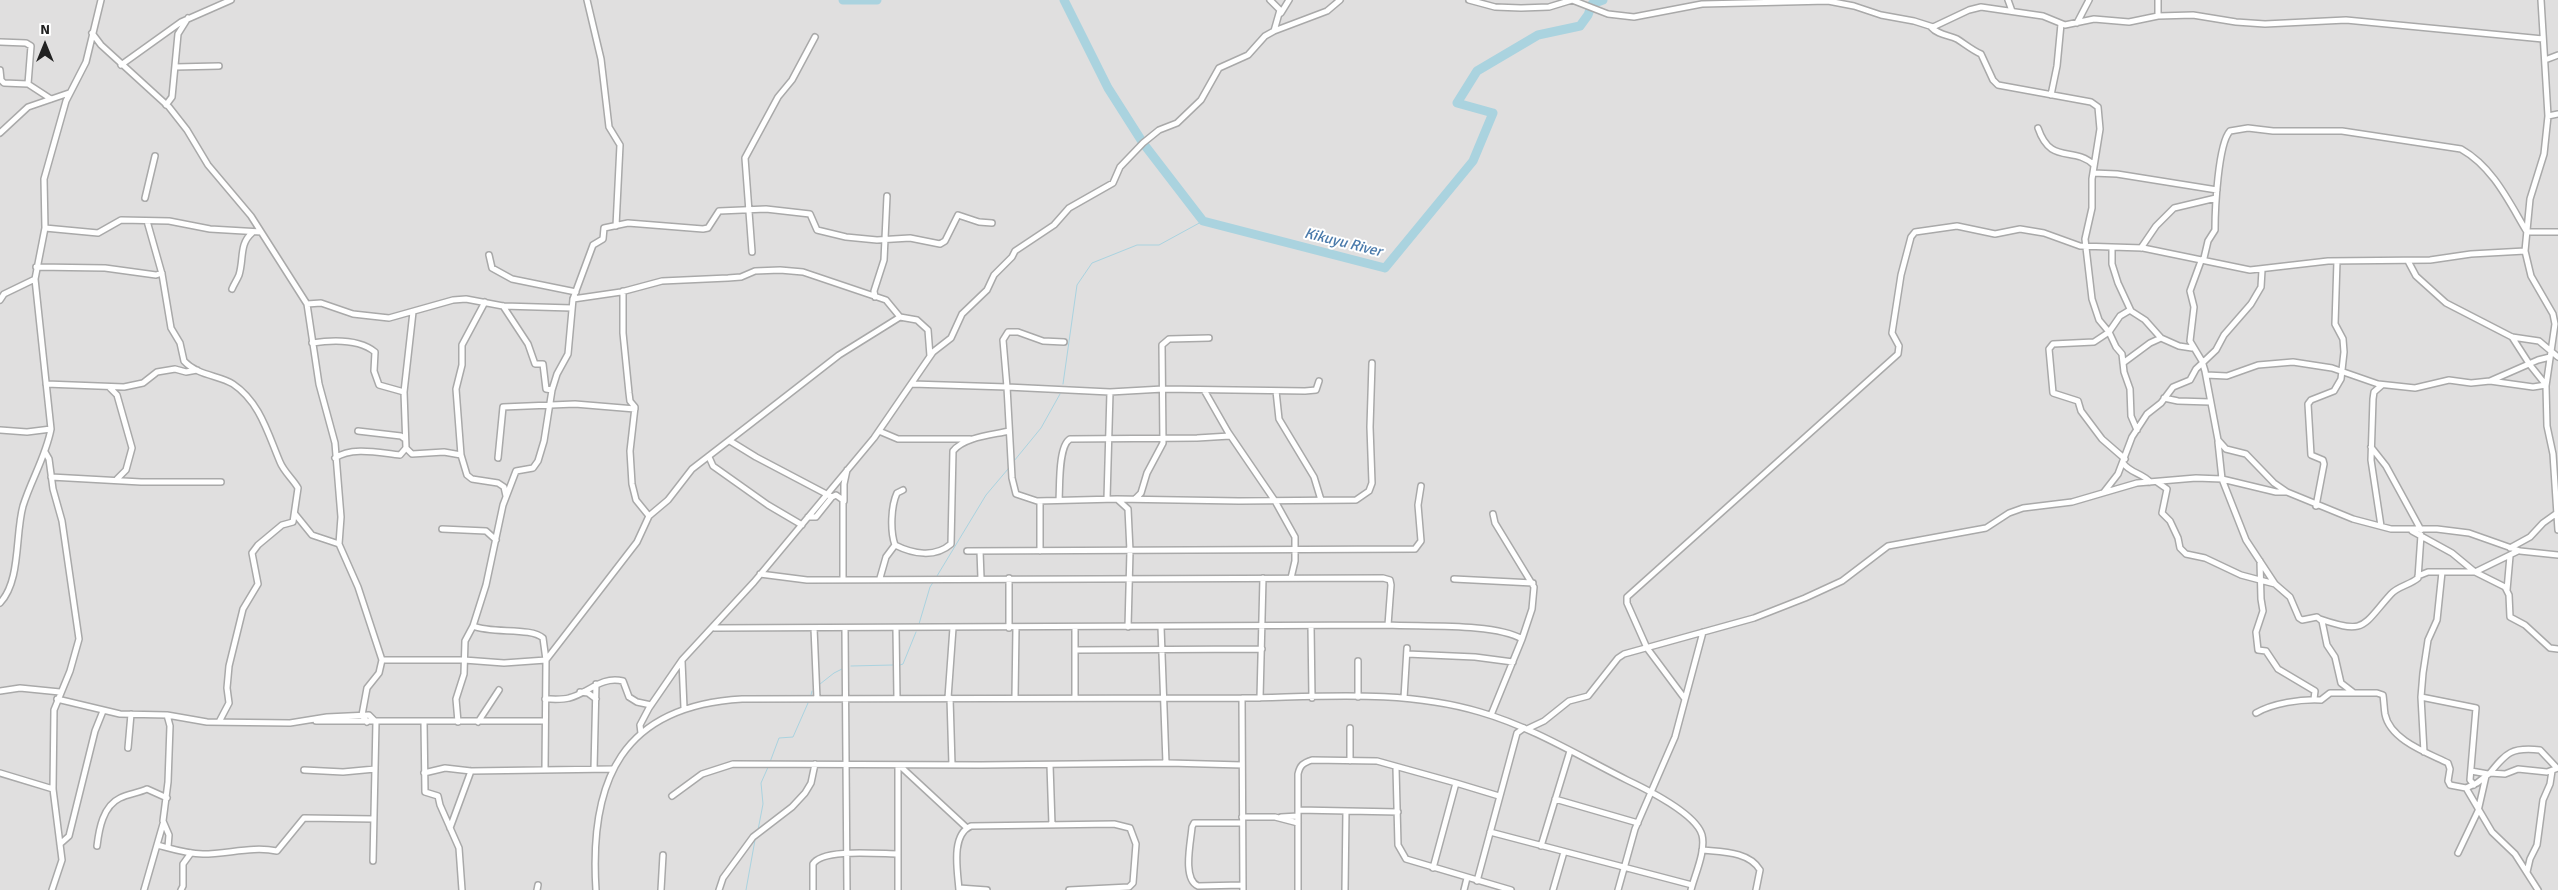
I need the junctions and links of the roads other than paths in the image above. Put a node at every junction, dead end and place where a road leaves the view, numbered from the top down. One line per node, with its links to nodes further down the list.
1 (101, 0): 20 (street)
2 (231, 0): 15 (street)
3 (587, 0): 49 (street)
4 (1270, 0): 13 (street)
5 (1289, 0): 13 (street)
6 (1340, 0): 19 (street)
7 (1469, 0): 18 (street)
8 (2008, 0): 12 (street)
9 (2090, 0): 16 (street)
10 (2158, 0): 14 (street)
11 (2541, 0): 22 (street)
12 (2012, 11): 17 (street); 18 (street)
13 (1280, 14): 19 (street)
14 (2158, 16): 16 (street); 22 (street)
15 (188, 18): 26 (street); 28 (street)
16 (2077, 23): 17 (street)
17 (2061, 24): 32 (street)
18 (1931, 27): 32 (street)
19 (1274, 31): 91 (street)
20 (92, 33): 26 (street); 31 (street)
21 (815, 37): 46 (street)
22 (2543, 39): 25 (street)
23 (0, 42): 30 (street)
24 (2558, 54): 25 (street)
25 (2545, 60): 36 (street)
26 (121, 65): 34 (street)
27 (219, 66): 28 (street)
28 (175, 67): 34 (street)
29 (0, 70): 30 (street)
30 (28, 84): 33 (street)
31 (69, 92): 33 (street); 50 (street)
32 (2051, 95): 40 (street)
33 (51, 99): 38 (street)
34 (166, 105): 51 (street)
35 (2558, 114): 36 (street)
36 (2548, 116): 52 (street)
37 (2038, 128): 40 (street)
38 (0, 133)
39 (155, 156): 44 (street)
40 (2094, 165): 41 (street)
41 (2093, 173): 42 (street); 56 (street)
42 (2217, 190): 45 (street); 52 (street)
43 (886, 196): 55 (street)
44 (145, 198)
45 (2216, 198): 58 (street); 62 (street)
46 (747, 209): 49 (street); 55 (street); 60 (street)
47 (147, 221): 50 (street); 54 (street); 67 (street)
48 (992, 223): 55 (street)
49 (616, 226): 71 (street)
50 (45, 228): 65 (street)
51 (261, 232): 54 (street); 76 (street)
52 (2527, 232): 53 (street); 59 (street)
53 (2558, 232)
54 (253, 233): 69 (street)
55 (886, 239): 72 (street)
56 (2086, 246): 57 (street); 83 (street); 220 (street)
57 (2112, 248): 58 (street); 79 (street)
58 (2140, 248): 62 (street)
59 (2526, 251): 64 (street); 82 (street)
60 (752, 252)
61 (489, 255): 71 (street)
62 (2200, 261): 66 (street); 89 (street)
63 (2337, 261): 64 (street); 66 (street); 98 (street)
64 (2408, 261): 84 (street)
65 (36, 267): 67 (street); 68 (street)
66 (2262, 270): 93 (street)
67 (162, 273): 97 (street)
68 (35, 279): 74 (street); 102 (street)
69 (232, 289)
70 (623, 291): 72 (street); 73 (street); 117 (street)
71 (576, 292): 73 (street)
72 (876, 297): 81 (street)
73 (573, 299): 78 (street)
74 (0, 300)
75 (485, 302): 77 (street); 80 (street); 136 (street)
76 (307, 304): 80 (street); 88 (street)
77 (503, 306): 78 (street); 109 (street)
78 (572, 308): 109 (street)
79 (2130, 310): 83 (street); 86 (street)
80 (414, 312): 112 (street)
81 (900, 317): 91 (street); 130 (street)
82 (2556, 322): 90 (street)
83 (2110, 332): 95 (street); 140 (street)
84 (2512, 337): 90 (street); 96 (street)
85 (1209, 338): 108 (street)
86 (2161, 338): 89 (street); 95 (street)
87 (1064, 342): 107 (street)
88 (312, 343): 112 (street); 138 (street)
89 (2192, 348): 93 (street)
90 (2550, 355): 92 (street); 96 (street); 104 (street)
91 (930, 356): 103 (street)
92 (2558, 357)
93 (2202, 362): 99 (street); 114 (street)
94 (1372, 363): 158 (street)
95 (2124, 363): 120 (street)
96 (2530, 365): 101 (street); 104 (street)
97 (197, 370): 106 (street); 163 (street)
98 (2342, 372): 99 (street); 105 (street); 162 (street)
99 (2206, 375): 115 (street)
100 (1319, 381): 111 (street)
101 (2490, 381): 104 (street); 105 (street)
102 (46, 384): 106 (street); 118 (street)
103 (912, 384): 107 (street); 122 (street)
104 (2546, 384): 165 (street)
105 (2382, 385): 131 (street)
106 (109, 386): 143 (street)
107 (1006, 387): 113 (street); 123 (street)
108 (1163, 389): 110 (street); 113 (street); 126 (street)
109 (552, 390): 116 (street)
110 (1204, 390): 111 (street); 124 (street)
111 (1276, 391): 158 (street)
112 (404, 392): 127 (street)
113 (1110, 392): 125 (street)
114 (2164, 398): 115 (street); 120 (street)
115 (2210, 402): 129 (street)
116 (549, 406): 117 (street); 139 (street); 153 (street)
117 (635, 409): 166 (street)
118 (51, 429): 119 (street); 133 (street)
119 (0, 430)
120 (2137, 430): 140 (street)
121 (358, 431): 127 (street)
122 (880, 431): 128 (street); 141 (street)
123 (1009, 431): 128 (street); 159 (street)
124 (1230, 436): 126 (street); 160 (street)
125 (1109, 438): 126 (street); 154 (street); 157 (street)
126 (1163, 438): 156 (street)
127 (405, 439): 132 (street)
128 (974, 440): 175 (street)
129 (2218, 440): 144 (street); 150 (street)
130 (730, 441): 137 (street); 151 (street)
131 (2371, 447): 169 (street); 172 (street)
132 (406, 448): 134 (street); 135 (street)
133 (45, 452): 142 (street); 202 (street)
134 (400, 454): 135 (street); 138 (street)
135 (412, 454): 136 (street)
136 (461, 455): 153 (street)
137 (709, 457): 166 (street); 168 (street)
138 (335, 458): 174 (street)
139 (498, 458)
140 (2124, 461): 146 (street); 149 (street)
141 (847, 469): 151 (street); 161 (street)
142 (51, 477): 143 (street); 234 (street)
143 (117, 479): 145 (street)
144 (2222, 479): 146 (street); 150 (street); 185 (street)
145 (221, 482)
146 (2153, 482): 149 (street); 198 (street)
147 (1421, 486): 177 (street)
148 (903, 490): 175 (street)
149 (2103, 492): 218 (street)
150 (2288, 492): 162 (street)
151 (827, 493): 152 (street); 167 (street)
152 (832, 497): 161 (street); 167 (street)
153 (506, 498): 173 (street)
154 (1107, 499): 155 (street); 157 (street)
155 (1117, 499): 156 (street); 181 (street)
156 (1135, 499): 160 (street)
157 (1059, 500): 159 (street)
158 (1321, 500): 160 (street)
159 (1040, 501): 180 (street)
160 (1275, 501): 177 (street)
161 (844, 504): 190 (street)
162 (2316, 506): 169 (street)
163 (295, 514): 174 (street); 265 (street)
164 (1494, 514): 199 (street)
165 (2557, 514): 171 (street); 176 (street)
166 (649, 516): 227 (street)
167 (808, 517): 168 (street)
168 (802, 524): 188 (street)
169 (2381, 526): 172 (street)
170 (442, 529): 173 (street)
171 (2558, 530)
172 (2421, 532): 176 (street); 187 (street); 189 (street)
173 (496, 540): 206 (street)
174 (338, 544): 225 (street)
175 (895, 545): 191 (street)
176 (2510, 548): 182 (street)
177 (1296, 550): 181 (street); 196 (street)
178 (968, 551): 179 (street)
179 (980, 551): 180 (street); 192 (street)
180 (1040, 551): 181 (street)
181 (1130, 551): 194 (street)
182 (2518, 551): 183 (street); 184 (street)
183 (2558, 555)
184 (2510, 556): 187 (street); 201 (street)
185 (2260, 560): 198 (street); 200 (street)
186 (2442, 572): 187 (street); 189 (street); 241 (street)
187 (2475, 572): 201 (street)
188 (760, 574): 190 (street); 211 (street)
189 (2418, 576): 203 (street)
190 (843, 578): 191 (street)
191 (880, 578): 192 (street)
192 (981, 578): 193 (street)
193 (1009, 578): 194 (street); 214 (street)
194 (1129, 578): 195 (street); 210 (street)
195 (1263, 578): 196 (street); 204 (street)
196 (1291, 578): 205 (street)
197 (1454, 579): 199 (street)
198 (2260, 580): 200 (street); 254 (street)
199 (1533, 583): 219 (street)
200 (2275, 584): 203 (street)
201 (2507, 590): 222 (street)
202 (0, 603)
203 (2319, 618): 236 (street)
204 (1262, 625): 207 (street); 208 (street); 221 (street)
205 (1388, 625): 208 (street); 219 (street)
206 (473, 626): 226 (street); 227 (street)
207 (1161, 626): 210 (street); 224 (street)
208 (1311, 626): 247 (street)
209 (1075, 627): 210 (street); 215 (street); 223 (street)
210 (1128, 627)
211 (714, 628): 212 (street); 228 (street)
212 (814, 628): 216 (street); 252 (street)
213 (952, 628): 214 (street); 217 (street); 244 (street)
214 (1009, 628): 215 (street)
215 (1016, 628): 237 (street)
216 (845, 629): 217 (street); 242 (street)
217 (896, 629): 243 (street)
218 (1703, 632): 220 (street); 253 (street)
219 (1522, 639): 230 (street)
220 (1648, 648): 253 (street); 272 (street)
221 (1262, 649): 224 (street); 246 (street)
222 (2558, 649)
223 (1075, 650): 224 (street); 238 (street)
224 (1162, 650): 239 (street)
225 (382, 660): 226 (street); 261 (street)
226 (464, 660): 227 (street); 269 (street)
227 (546, 660): 250 (street)
228 (682, 660): 255 (street); 256 (street)
229 (1358, 661): 240 (street)
230 (1513, 662): 248 (street); 262 (street)
231 (596, 684): 235 (street); 251 (street); 255 (street)
232 (0, 690): 234 (street)
233 (499, 690): 270 (street)
234 (60, 692): 249 (street)
235 (580, 692): 250 (street); 251 (street)
236 (2354, 693): 254 (street); 276 (street)
237 (1015, 697): 238 (street); 244 (street)
238 (1075, 697): 239 (street)
239 (1165, 697): 245 (street); 278 (street)
240 (1358, 697): 247 (street); 248 (street)
241 (2421, 697): 276 (street); 292 (street)
242 (846, 698): 243 (street); 252 (street); 280 (street)
243 (897, 698): 244 (street)
244 (949, 698): 282 (street)
245 (1242, 698): 246 (street); 284 (street)
246 (1260, 698): 247 (street)
247 (1312, 698)
248 (1404, 698): 262 (street)
249 (57, 699): 257 (street); 300 (street)
250 (545, 699): 264 (street)
251 (596, 699): 287 (street)
252 (817, 699): 256 (street)
253 (1685, 699): 301 (street)
254 (2314, 699): 258 (street)
255 (651, 705): 273 (street)
256 (684, 708): 273 (street)
257 (103, 711): 259 (street); 320 (street)
258 (2256, 713)
259 (131, 714): 260 (street); 274 (street)
260 (167, 715): 265 (street); 304 (street)
261 (362, 715): 263 (street); 266 (street); 267 (street)
262 (1491, 715): 272 (street)
263 (308, 720): 265 (street); 266 (street)
264 (544, 721): 270 (street); 291 (street)
265 (219, 722)
266 (367, 722): 267 (street)
267 (376, 722): 268 (street); 286 (street)
268 (424, 722): 269 (street); 295 (street)
269 (458, 722): 270 (street)
270 (478, 722)
271 (1350, 728): 277 (street)
272 (1526, 728): 275 (street); 303 (street)
273 (641, 733): 288 (street)
274 (128, 748)
275 (1570, 751): 301 (street); 305 (street)
276 (2424, 752): 299 (street)
277 (1350, 761): 285 (street); 309 (street)
278 (1166, 763): 283 (street); 284 (street)
279 (815, 764): 280 (street); 302 (street); 347 (street)
280 (846, 765): 281 (street); 329 (street)
281 (898, 765): 282 (street); 318 (street); 330 (street)
282 (952, 765): 283 (street)
283 (1050, 765): 316 (street)
284 (1242, 765): 312 (street)
285 (1396, 768): 297 (street); 308 (street)
286 (375, 769): 290 (street); 311 (street)
287 (594, 769): 288 (street); 291 (street)
288 (612, 769): 345 (street)
289 (2556, 769): 296 (street); 296 (street); 335 (street)
290 (304, 770)
291 (544, 770): 293 (street)
292 (2471, 771): 296 (street); 298 (street)
293 (471, 772): 295 (street); 317 (street)
294 (0, 773): 300 (street)
295 (424, 774): 317 (street)
296 (2488, 775): 298 (street); 307 (street)
297 (1456, 783): 303 (street); 333 (street)
298 (2474, 785): 299 (street)
299 (2466, 788): 307 (street)
300 (53, 789): 320 (street)
301 (1653, 792): 314 (street); 325 (street)
302 (672, 796)
303 (1499, 796): 319 (street)
304 (167, 798): 315 (street); 322 (street)
305 (1555, 799): 314 (street); 323 (street)
306 (1346, 811): 308 (street); 309 (street); 355 (street)
307 (2478, 811): 327 (street); 335 (street)
308 (1398, 812): 333 (street)
309 (1298, 813): 310 (street); 313 (street)
310 (1275, 818): 312 (street); 313 (street)
311 (374, 819): 328 (street); 332 (street)
312 (1242, 820): 338 (street); 338 (street)
313 (1298, 823): 354 (street)
314 (1638, 823): 334 (street)
315 (163, 824): 321 (street); 324 (street)
316 (1052, 825): 318 (street); 353 (street)
317 (450, 828): 344 (street)
318 (967, 828): 340 (street)
319 (1490, 832): 323 (street); 337 (street)
320 (60, 844): 341 (street)
321 (157, 845): 324 (street); 342 (street)
322 (97, 846)
323 (1541, 846): 326 (street)
324 (168, 847): 328 (street)
325 (1702, 850): 339 (street); 360 (street)
326 (1564, 852): 334 (street); 358 (street)
327 (2458, 852)
328 (191, 854): 343 (street)
329 (848, 854): 330 (street); 348 (street); 349 (street)
330 (898, 854): 350 (street)
331 (663, 855): 346 (street)
332 (373, 861)
333 (1433, 868): 336 (street)
334 (1624, 868): 339 (street); 359 (street)
335 (2527, 872): 361 (street)
336 (1467, 878): 337 (street); 356 (street)
337 (1477, 881): 357 (street)
338 (1242, 887)
339 (1692, 888)
340 (959, 889): 351 (street)
341 (52, 890)
342 (144, 890)
343 (181, 890)
344 (462, 890)
345 (596, 890)
346 (661, 890)
347 (719, 890)
348 (813, 890)
349 (847, 890)
350 (898, 890)
351 (987, 890)
352 (1069, 890): 353 (street)
353 (1087, 890)
354 (1298, 890)
355 (1345, 890)
356 (1464, 890)
357 (1511, 890)
358 (1553, 890)
359 (1618, 890)
360 (1756, 890)
361 (2538, 890)

